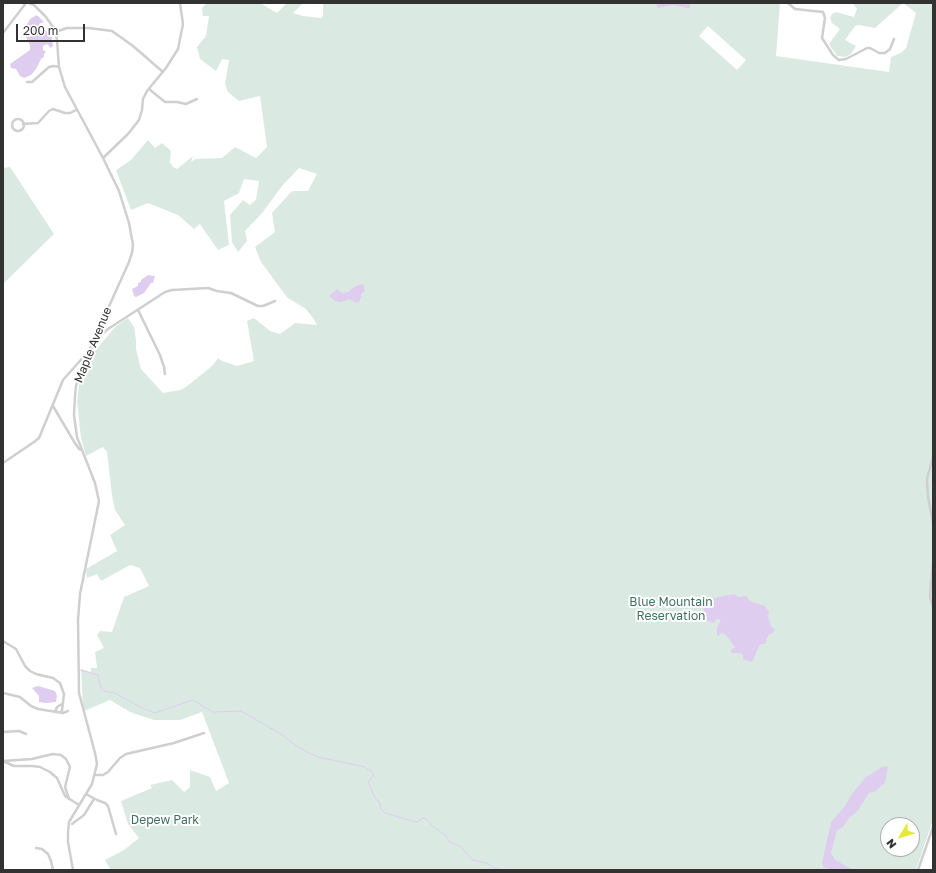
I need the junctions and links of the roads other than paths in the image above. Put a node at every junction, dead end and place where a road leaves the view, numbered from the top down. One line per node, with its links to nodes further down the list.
1 (26, 3): 6 (street)
2 (29, 3): 5 (street, Maple Avenue)
3 (180, 3): 9 (street)
4 (788, 3): 7 (street)
5 (55, 32): 8 (street, Maple Avenue); 9 (street)
6 (3, 33)
7 (894, 39)
8 (59, 67): 10 (street); 13 (street, Maple Avenue)
9 (163, 72): 11 (street)
10 (27, 82)
11 (149, 89): 12 (street); 15 (street)
12 (197, 99)
13 (76, 110): 14 (street); 15 (street, Maple Avenue)
14 (24, 124): 14 (street)
15 (103, 158): 18 (street, Maple Avenue)
16 (275, 301): 17 (street)
17 (138, 310): 18 (street); 19 (street)
18 (88, 352): 20 (street); 21 (street, Maple Avenue)
19 (165, 374)
20 (53, 406): 21 (street); 23 (street)
21 (82, 450): 38 (street, Maple Avenue)
22 (933, 457): 24 (street)
23 (3, 463)
24 (933, 523)
25 (933, 562): 26 (street)
26 (932, 597): 27 (street)
27 (933, 606)
28 (3, 641): 30 (street)
29 (3, 693): 31 (street)
30 (63, 704): 31 (street); 32 (street)
31 (55, 712): 32 (street)
32 (61, 712): 33 (street)
33 (68, 712)
34 (3, 732): 36 (street)
35 (204, 733): 38 (street)
36 (26, 734)
37 (3, 761): 40 (street); 40 (street)
38 (95, 775): 39 (street, Maple Avenue)
39 (86, 794): 41 (street); 42 (street, Maple Avenue)
40 (70, 799): 42 (street)
41 (94, 799): 43 (street); 45 (street)
42 (79, 805): 50 (street, Maple Avenue)
43 (72, 824)
44 (933, 827): 46 (street)
45 (116, 834)
46 (928, 841): 47 (street); 51 (street)
47 (933, 842)
48 (36, 848): 49 (street)
49 (53, 870)
50 (73, 870)
51 (918, 870)

